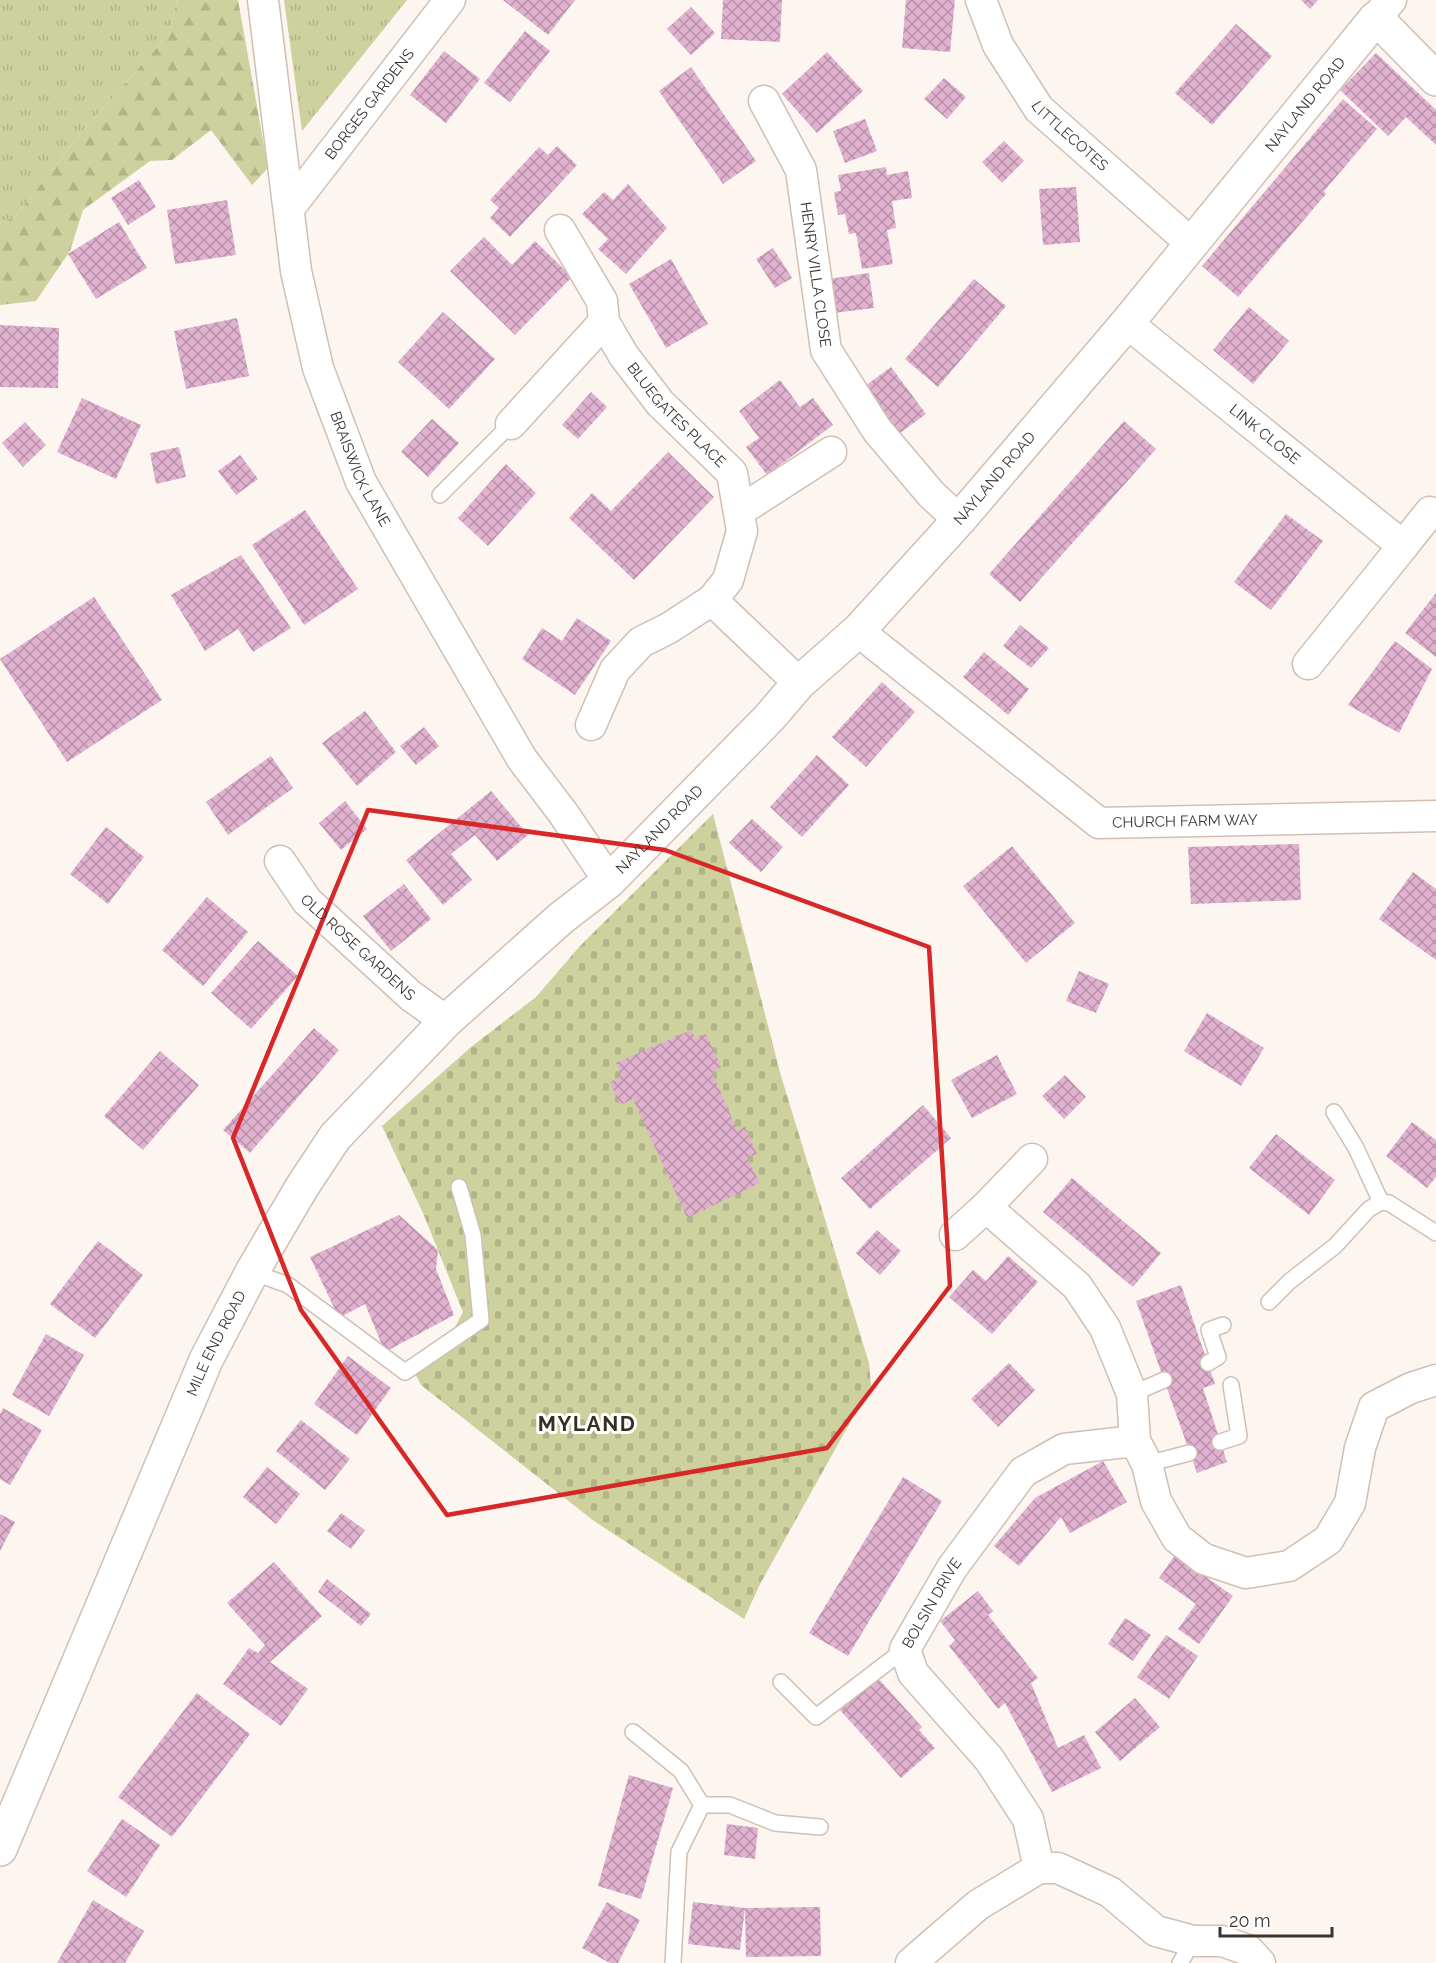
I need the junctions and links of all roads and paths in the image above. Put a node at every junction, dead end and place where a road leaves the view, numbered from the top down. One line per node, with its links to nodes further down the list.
1 (263, 0): 7 (street, BRAISWICK LANE)
2 (450, 0): 7 (street, BORGES GARDENS)
3 (981, 0): 9 (street, LITTLECOTES)
4 (1384, 9): 5 (street); 9 (street, NAYLAND ROAD)
5 (1436, 80)
6 (764, 101): 17 (street, HENRY VILLA CLOSE)
7 (290, 207): 26 (street, BRAISWICK LANE)
8 (560, 230): 10 (street, BLUEGATES PLACE)
9 (1192, 244): 11 (street, NAYLAND ROAD)
10 (604, 322): 12 (street); 15 (street, BLUEGATES PLACE)
11 (1127, 323): 17 (street, NAYLAND ROAD); 18 (street, LINK CLOSE)
12 (511, 424): 14 (lane)
13 (831, 452): 15 (street)
14 (440, 495)
15 (741, 510): 19 (street, BLUEGATES PLACE)
16 (1430, 512): 18 (street)
17 (959, 520): 20 (street, NAYLAND ROAD)
18 (1403, 546): 21 (street)
19 (712, 600): 22 (street); 23 (street, BLUEGATES PLACE)
20 (858, 631): 22 (street, NAYLAND ROAD); 24 (street, CHURCH FARM WAY)
21 (1308, 664)
22 (799, 683): 26 (street, NAYLAND ROAD)
23 (591, 725)
24 (1436, 816)
25 (280, 861): 28 (street, OLD ROSE GARDENS)
26 (609, 881): 27 (street, NAYLAND ROAD)
27 (560, 919): 28 (street, MILE END ROAD)
28 (446, 1022): 36 (street, MILE END ROAD)
29 (1334, 1112): 32 (lane)
30 (1032, 1159): 33 (street)
31 (459, 1187): 36 (lane)
32 (1381, 1202): 34 (lane); 37 (lane)
33 (986, 1207): 35 (street); 43 (street)
34 (1436, 1233)
35 (955, 1235)
36 (252, 1272): 52 (street, MILE END ROAD)
37 (1269, 1302)
38 (1223, 1325): 39 (lane)
39 (1208, 1363)
40 (1164, 1380): 43 (lane)
41 (1436, 1380): 45 (street)
42 (1232, 1385): 44 (lane)
43 (1132, 1394): 45 (street)
44 (1220, 1442)
45 (1141, 1452): 46 (lane); 47 (street, BOLSIN DRIVE)
46 (1189, 1453)
47 (904, 1648): 48 (lane); 53 (street, BOLSIN DRIVE)
48 (781, 1682)
49 (633, 1732): 50 (lane)
50 (702, 1805): 51 (lane); 55 (lane)
51 (820, 1827)
52 (0, 1849)
53 (1039, 1868): 54 (street); 56 (street)
54 (1186, 1952): 57 (street)
55 (673, 1963)
56 (911, 1963)
57 (1260, 1963)

